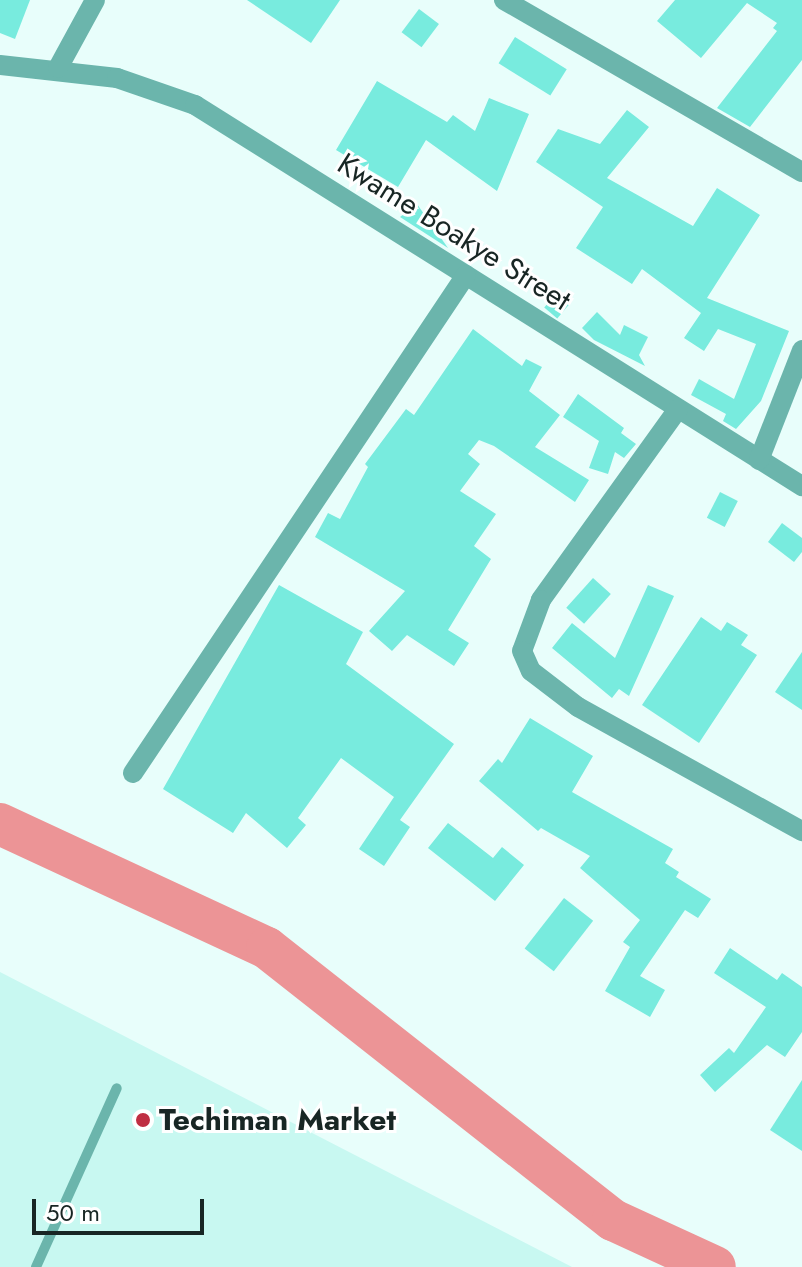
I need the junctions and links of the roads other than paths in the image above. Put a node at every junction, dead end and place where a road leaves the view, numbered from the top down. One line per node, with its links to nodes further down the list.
1 (95, 0): 4 (street)
2 (504, 0): 5 (street)
3 (0, 65): 4 (street, Kwame Boakye Street)
4 (58, 68): 6 (street, Kwame Boakye Street)
5 (802, 172)
6 (466, 275): 8 (street, Kwame Boakye Street); 11 (street)
7 (802, 350): 9 (street)
8 (678, 409): 9 (street, Kwame Boakye Street); 12 (street)
9 (759, 460): 10 (street, Kwame Boakye Street)
10 (802, 486)
11 (133, 773)
12 (802, 831)
13 (117, 1088): 14 (lane)
14 (36, 1267)

